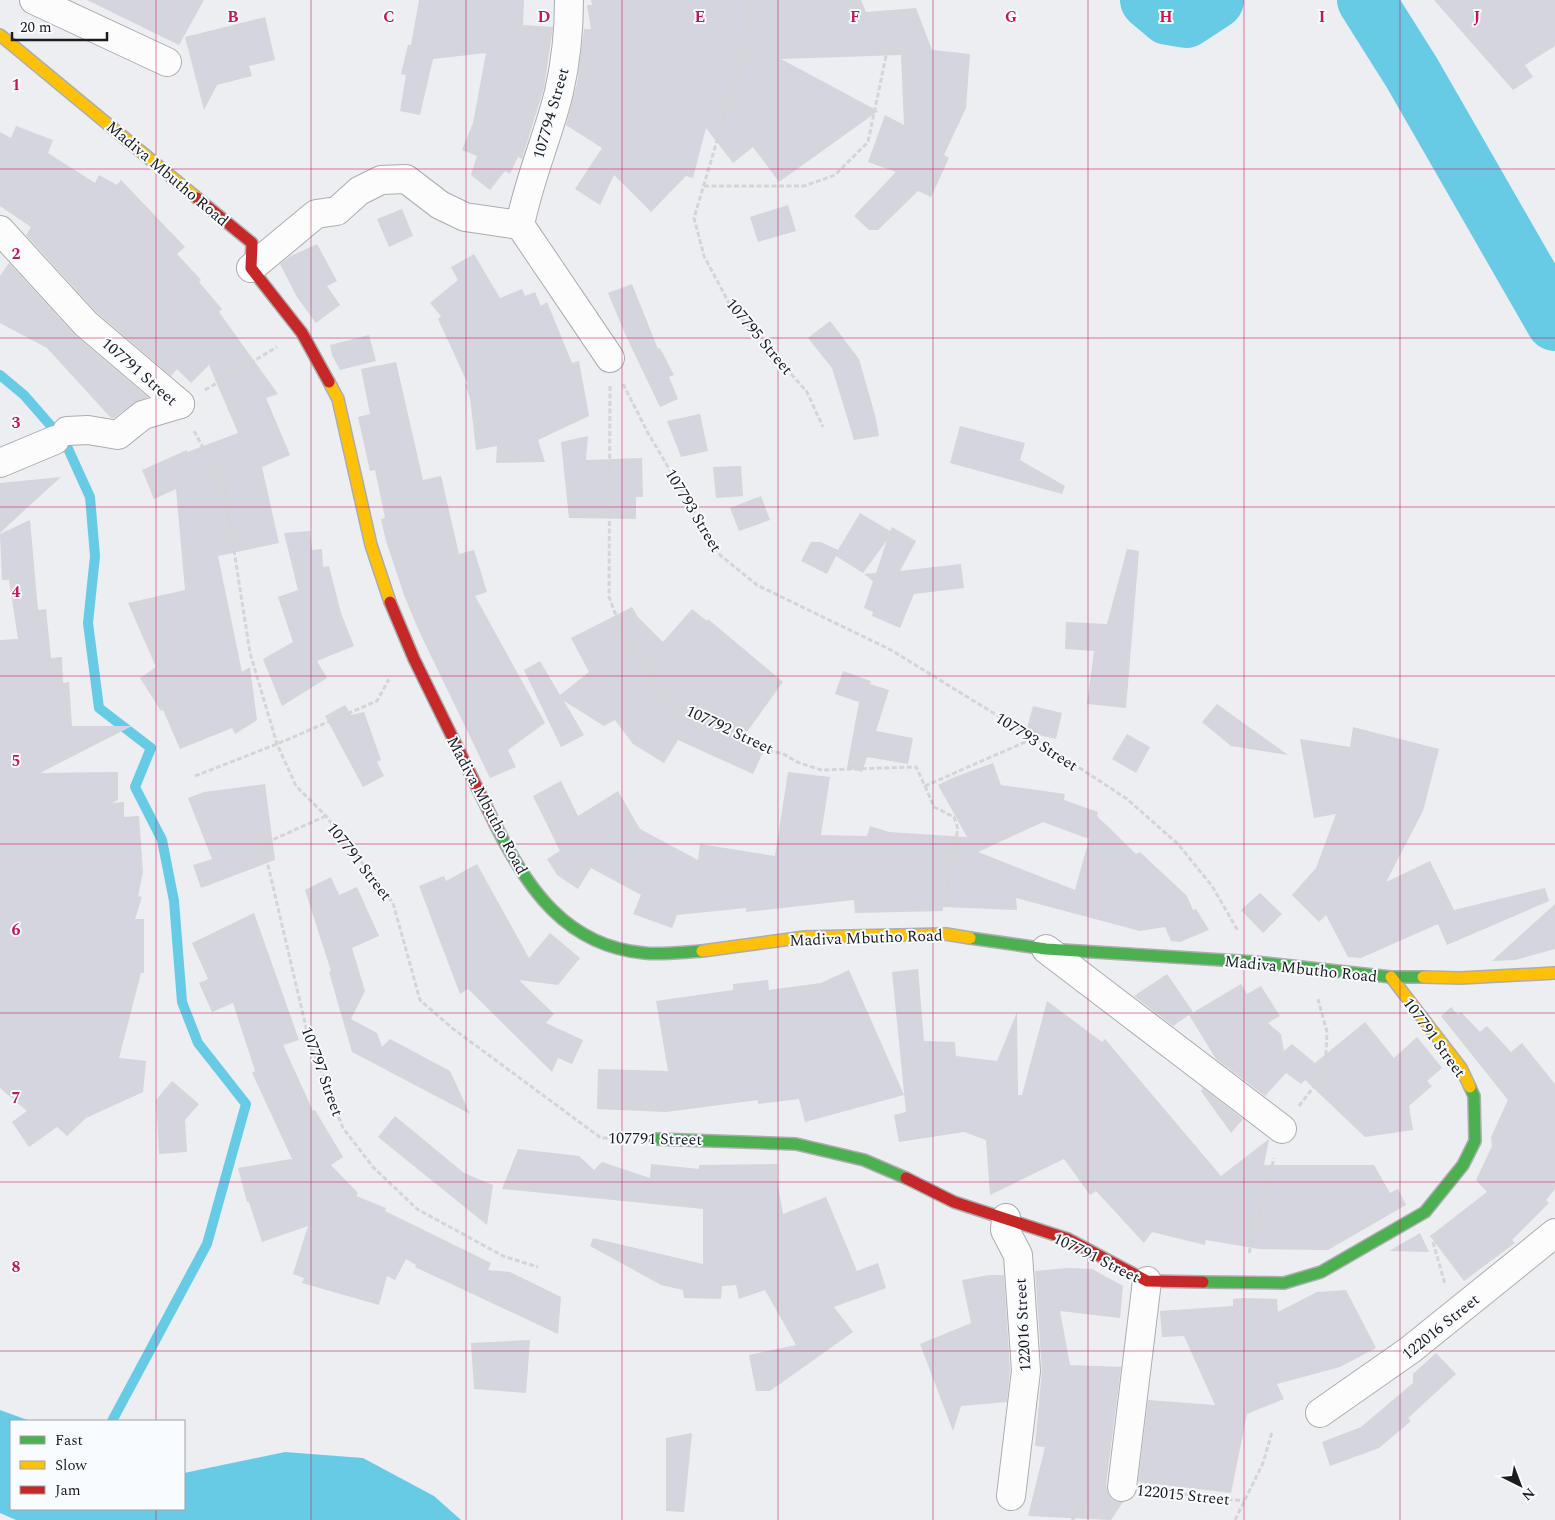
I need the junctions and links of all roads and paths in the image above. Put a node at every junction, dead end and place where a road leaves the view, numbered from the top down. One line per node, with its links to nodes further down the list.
1 (34, 0): 6 (street)
2 (569, 0): 8 (street, 107794 Street)
3 (747, 0): 7 (path, 107795 Street)
4 (0, 35): 10 (street, Madiva Mbutho Road)
5 (886, 56): 7 (path)
6 (167, 62)
7 (704, 186): 14 (path, 107795 Street)
8 (520, 225): 10 (street); 12 (street)
9 (0, 230): 13 (street, 107791 Street)
10 (252, 268): 11 (street, Madiva Mbutho Road)
11 (302, 333): 13 (path); 16 (street, Madiva Mbutho Road)
12 (610, 358): 17 (path, 107793 Street); 20 (path, 107792 Street)
13 (180, 404): 15 (street); 18 (path, 107791 Street)
14 (823, 426)
15 (0, 463)
16 (414, 659): 18 (path); 22 (street, Madiva Mbutho Road)
17 (1034, 738): 20 (path); 24 (path, 107793 Street)
18 (277, 744): 19 (path); 21 (path, 107791 Street)
19 (195, 776)
20 (925, 786): 22 (path, 107792 Street)
21 (326, 816): 29 (path, 107791 Street); 33 (path, 107797 Street)
22 (946, 934): 23 (street, Madiva Mbutho Road)
23 (1046, 949): 24 (street, Madiva Mbutho Road); 28 (street, Madiva Mbutho Road)
24 (1255, 962): 25 (street, Madiva Mbutho Road)
25 (1312, 966): 27 (street, Madiva Mbutho Road); 28 (path)
26 (1555, 973): 27 (street, Madiva Mbutho Road)
27 (1391, 976): 30 (street, 107791 Street)
28 (1282, 1129): 35 (path)
29 (655, 1138): 31 (street, 107791 Street)
30 (1425, 1212): 35 (street, 107791 Street); 36 (path)
31 (1006, 1218): 34 (street, 107791 Street); 40 (street, 122016 Street)
32 (1555, 1233): 36 (street, 122016 Street)
33 (538, 1268)
34 (1147, 1281): 35 (street, 107791 Street); 39 (street, 107791 Street)
35 (1240, 1284)
36 (1454, 1316): 37 (street, 122016 Street)
37 (1320, 1413)
38 (1272, 1432): 41 (path)
39 (1122, 1487): 41 (path, 122015 Street)
40 (1011, 1496)
41 (1244, 1501): 42 (path)
42 (1235, 1520)

